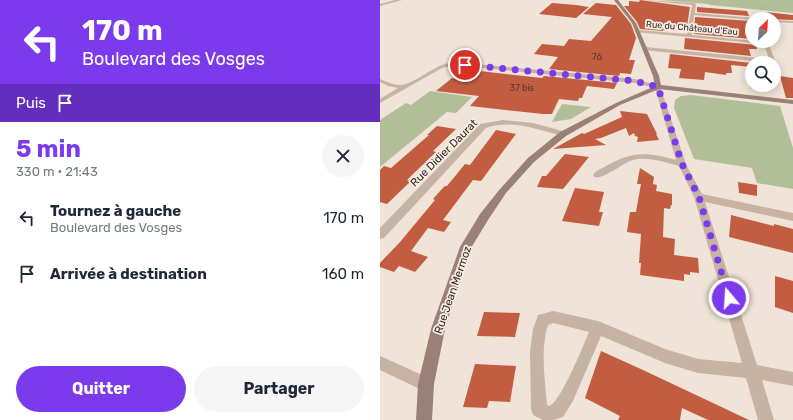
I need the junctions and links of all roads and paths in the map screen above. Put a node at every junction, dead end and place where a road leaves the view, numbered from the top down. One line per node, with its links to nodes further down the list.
1 (400, 0): 4 (street)
2 (616, 0): 9 (main road)
3 (644, 0): 5 (street)
4 (380, 5)
5 (692, 14): 6 (street); 10 (street)
6 (745, 18)
7 (781, 21): 8 (street)
8 (793, 22)
9 (638, 31): 10 (street, Rue du Château d'Eau); 11 (main road)
10 (689, 36): 11 (street, Rue du Château d'Eau)
11 (645, 49): 15 (main road)
12 (465, 65): 14 (lane); 15 (street)
13 (380, 80): 14 (lane)
14 (404, 87): 16 (lane)
15 (658, 87): 17 (main road); 18 (main road, Rue Jean Mermoz); 19 (street)
16 (380, 101)
17 (793, 102)
18 (563, 134): 23 (street, Rue Didier Daurat); 28 (main road, Rue Jean Mermoz)
19 (682, 164): 20 (street); 21 (street)
20 (597, 175)
21 (699, 197): 22 (street); 26 (street)
22 (793, 217)
23 (380, 235)
24 (598, 328): 24 (street); 26 (street)
25 (380, 363): 28 (street)
26 (751, 371): 27 (street); 30 (street)
27 (793, 380)
28 (426, 384): 29 (main road, Rue Jean Mermoz)
29 (424, 420)
30 (766, 420)

